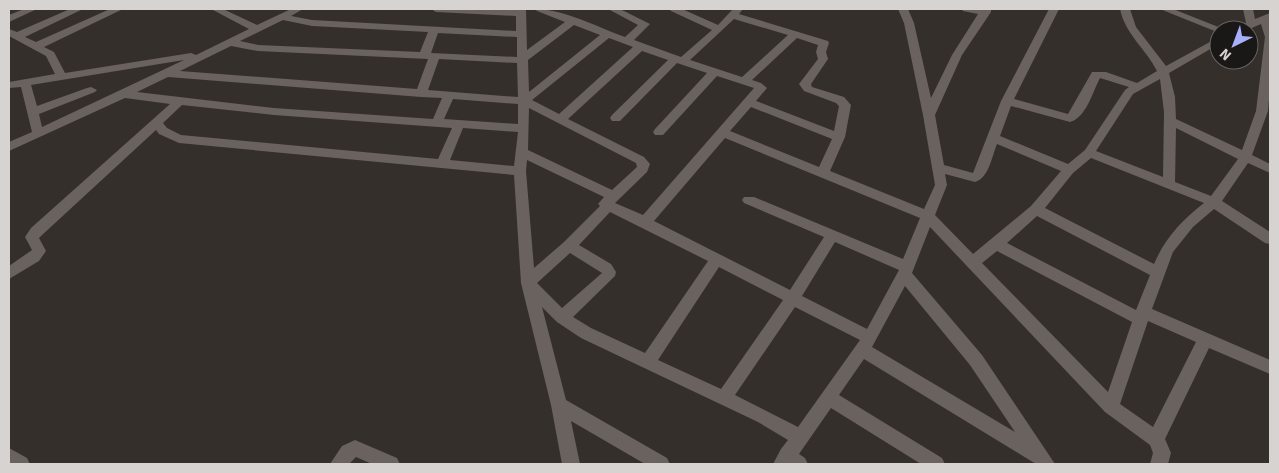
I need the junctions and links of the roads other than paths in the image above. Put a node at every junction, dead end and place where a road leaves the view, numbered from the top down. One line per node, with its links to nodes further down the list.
1 (32, 9): 20 (street)
2 (78, 9): 26 (street)
3 (118, 9): 32 (street)
4 (216, 9): 23 (street)
5 (298, 9): 18 (street)
6 (436, 9): 15 (street)
7 (540, 9): 21 (street)
8 (613, 9): 30 (street)
9 (674, 9): 25 (street)
10 (903, 9): 58 (street)
11 (966, 9): 17 (street)
12 (1054, 9): 53 (street)
13 (1125, 9): 40 (street)
14 (1165, 9): 22 (street)
15 (520, 11): 27 (street)
16 (735, 11): 25 (street); 29 (street)
17 (986, 11): 58 (street)
18 (284, 16): 23 (street); 24 (street)
19 (1267, 18): 74 (street)
20 (9, 19)
21 (574, 20): 28 (street); 37 (street)
22 (1209, 26)
23 (257, 29): 31 (street)
24 (434, 30): 27 (street); 36 (street)
25 (719, 30): 38 (street)
26 (13, 34): 32 (street)
27 (521, 34): 37 (street)
28 (608, 34): 30 (street); 52 (street)
29 (796, 34): 44 (street); 69 (street)
30 (627, 41): 33 (street)
31 (228, 42): 35 (street); 36 (street)
32 (37, 46): 43 (street)
33 (641, 46): 38 (street); 60 (street)
34 (1209, 46): 40 (street)
35 (205, 53): 41 (street); 42 (street)
36 (429, 56): 37 (street); 49 (street)
37 (521, 60): 52 (street)
38 (679, 60): 39 (street); 59 (street)
39 (715, 71): 44 (street); 66 (street)
40 (1163, 71): 47 (street); 61 (street)
41 (78, 73): 43 (street); 48 (street)
42 (165, 73): 49 (street); 50 (street)
43 (60, 76): 45 (street)
44 (744, 81): 55 (street)
45 (25, 82): 46 (street); 57 (street)
46 (9, 85)
47 (1138, 87): 53 (street); 73 (street)
48 (91, 90): 56 (street); 57 (street)
49 (421, 93): 51 (street)
50 (124, 94): 54 (street); 56 (street)
51 (449, 96): 52 (street); 63 (street)
52 (524, 101): 60 (street); 65 (street)
53 (1007, 101): 70 (street)
54 (179, 102): 62 (street); 63 (street)
55 (748, 102): 67 (street); 69 (street)
56 (101, 104): 68 (street)
57 (33, 112): 68 (street)
58 (929, 115): 76 (street)
59 (616, 118)
60 (560, 120): 83 (street)
61 (1169, 120): 74 (street); 81 (street)
62 (157, 123): 75 (street); 95 (street)
63 (438, 123): 64 (street)
64 (459, 124): 65 (street); 75 (street)
65 (524, 128): 72 (street)
66 (659, 132)
67 (722, 132): 80 (street); 87 (street)
68 (38, 133): 71 (street)
69 (839, 137): 80 (street)
70 (992, 137): 76 (street); 78 (street)
71 (9, 146)
72 (522, 152): 79 (street); 83 (street)
73 (1089, 153): 78 (street); 81 (street)
74 (1245, 158): 77 (street); 84 (street)
75 (443, 163): 79 (street)
76 (937, 167): 86 (street)
77 (1270, 169)
78 (1070, 170): 85 (street)
79 (520, 172): 97 (street)
80 (823, 173): 86 (street)
81 (1169, 185): 84 (street)
82 (749, 200): 88 (street)
83 (611, 201): 87 (street); 91 (street)
84 (1214, 202): 89 (street); 96 (street)
85 (1036, 209): 90 (street); 96 (street)
86 (928, 216): 93 (street); 94 (street)
87 (645, 222): 92 (street)
88 (832, 236): 94 (street); 98 (street)
89 (1270, 238)
90 (996, 244): 93 (street); 99 (street)
91 (570, 246): 97 (street); 100 (street)
92 (717, 259): 98 (street); 103 (street)
93 (973, 262): 108 (street)
94 (906, 270): 102 (street); 113 (street)
95 (9, 272)
96 (1159, 273): 99 (street)
97 (528, 282): 100 (street); 107 (street)
98 (793, 298): 102 (street); 105 (street)
99 (1142, 316): 101 (street); 108 (street)
100 (562, 318): 103 (street)
101 (1205, 339): 104 (street); 110 (street)
102 (866, 343): 106 (street); 113 (street)
103 (648, 362): 105 (street)
104 (1270, 366)
105 (724, 398): 109 (street)
106 (828, 398): 109 (street); 119 (street)
107 (559, 404): 117 (street); 118 (street)
108 (1111, 407): 110 (street)
109 (800, 438): 112 (street)
110 (1156, 439): 120 (street)
111 (9, 456): 114 (street)
112 (790, 461)
113 (1044, 461)
114 (21, 464)
115 (338, 464): 116 (street)
116 (391, 464)
117 (571, 464)
118 (661, 464)
119 (936, 464)
120 (1159, 464)

